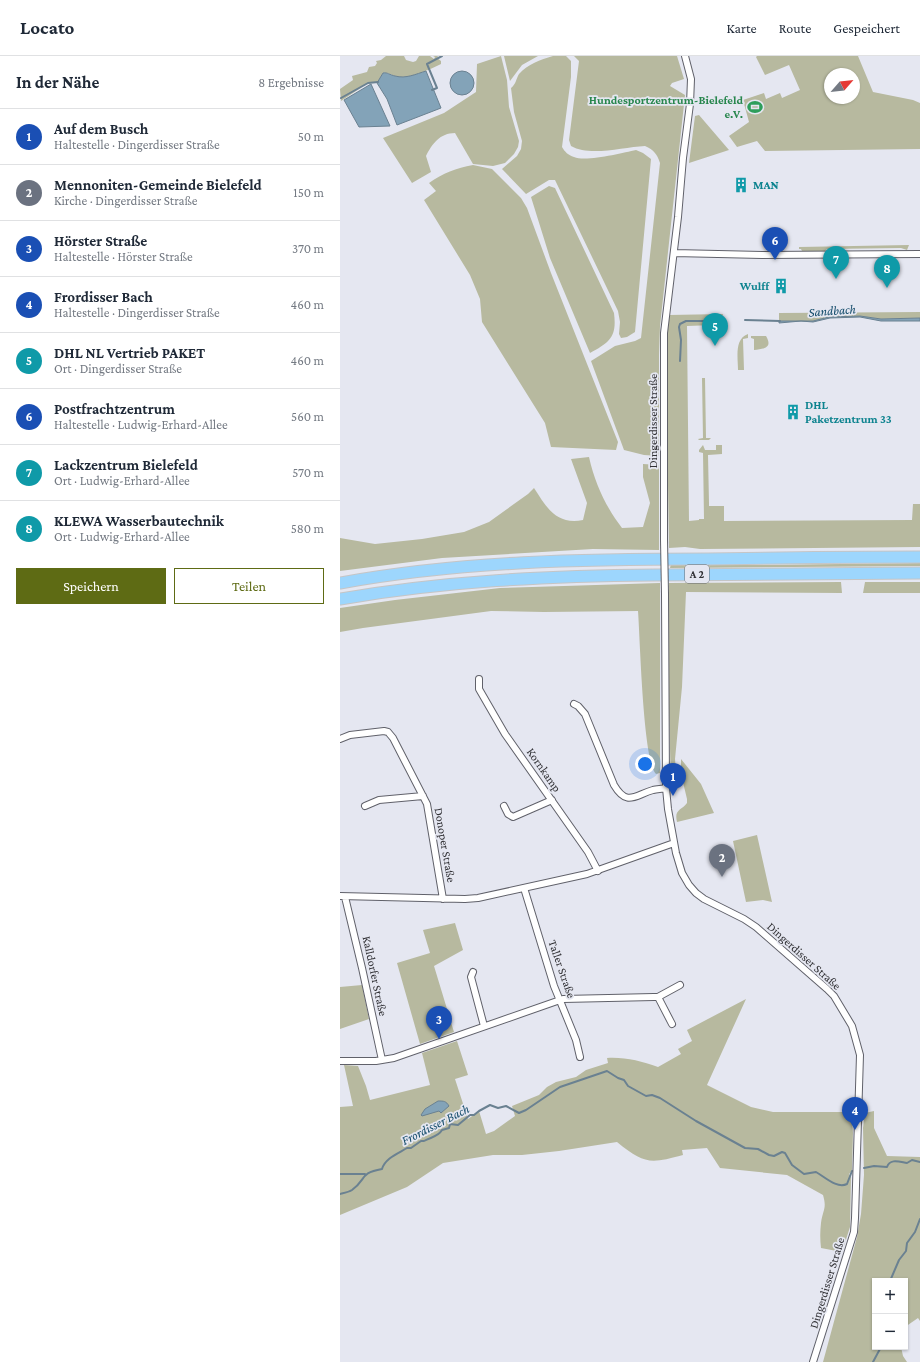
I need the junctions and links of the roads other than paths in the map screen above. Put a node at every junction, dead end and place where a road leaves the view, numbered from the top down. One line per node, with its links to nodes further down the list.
1 (685, 56): 2 (street, Dingerdisser Straße)
2 (674, 253): 3 (street); 11 (street, Dingerdisser Straße, bridge)
3 (920, 254)
4 (920, 557): 6 (highway, A 2)
5 (920, 573): 7 (highway, A 2)
6 (340, 583)
7 (340, 599)
8 (479, 679): 13 (street, Kornkamp)
9 (574, 704): 11 (street)
10 (340, 739): 12 (street, Donoper Straße)
11 (666, 788): 16 (street, Dingerdisser Straße)
12 (423, 796): 14 (street, Donoper Straße); 20 (street, Donoper Straße)
13 (552, 800): 15 (street); 17 (street, Kornkamp)
14 (365, 806)
15 (504, 806)
16 (674, 843): 17 (street); 30 (street, Dingerdisser Straße)
17 (598, 871): 18 (street)
18 (524, 888): 20 (street); 24 (street, Taller Straße)
19 (343, 897): 20 (street); 28 (street, Kalldorfer Straße)
20 (443, 899)
21 (473, 972): 26 (street)
22 (680, 985): 23 (street)
23 (658, 997): 24 (street); 25 (street)
24 (559, 1000): 26 (street); 27 (street, Taller Straße)
25 (672, 1024)
26 (484, 1026): 28 (street)
27 (580, 1057)
28 (382, 1060): 29 (street)
29 (340, 1061)
30 (813, 1362)

